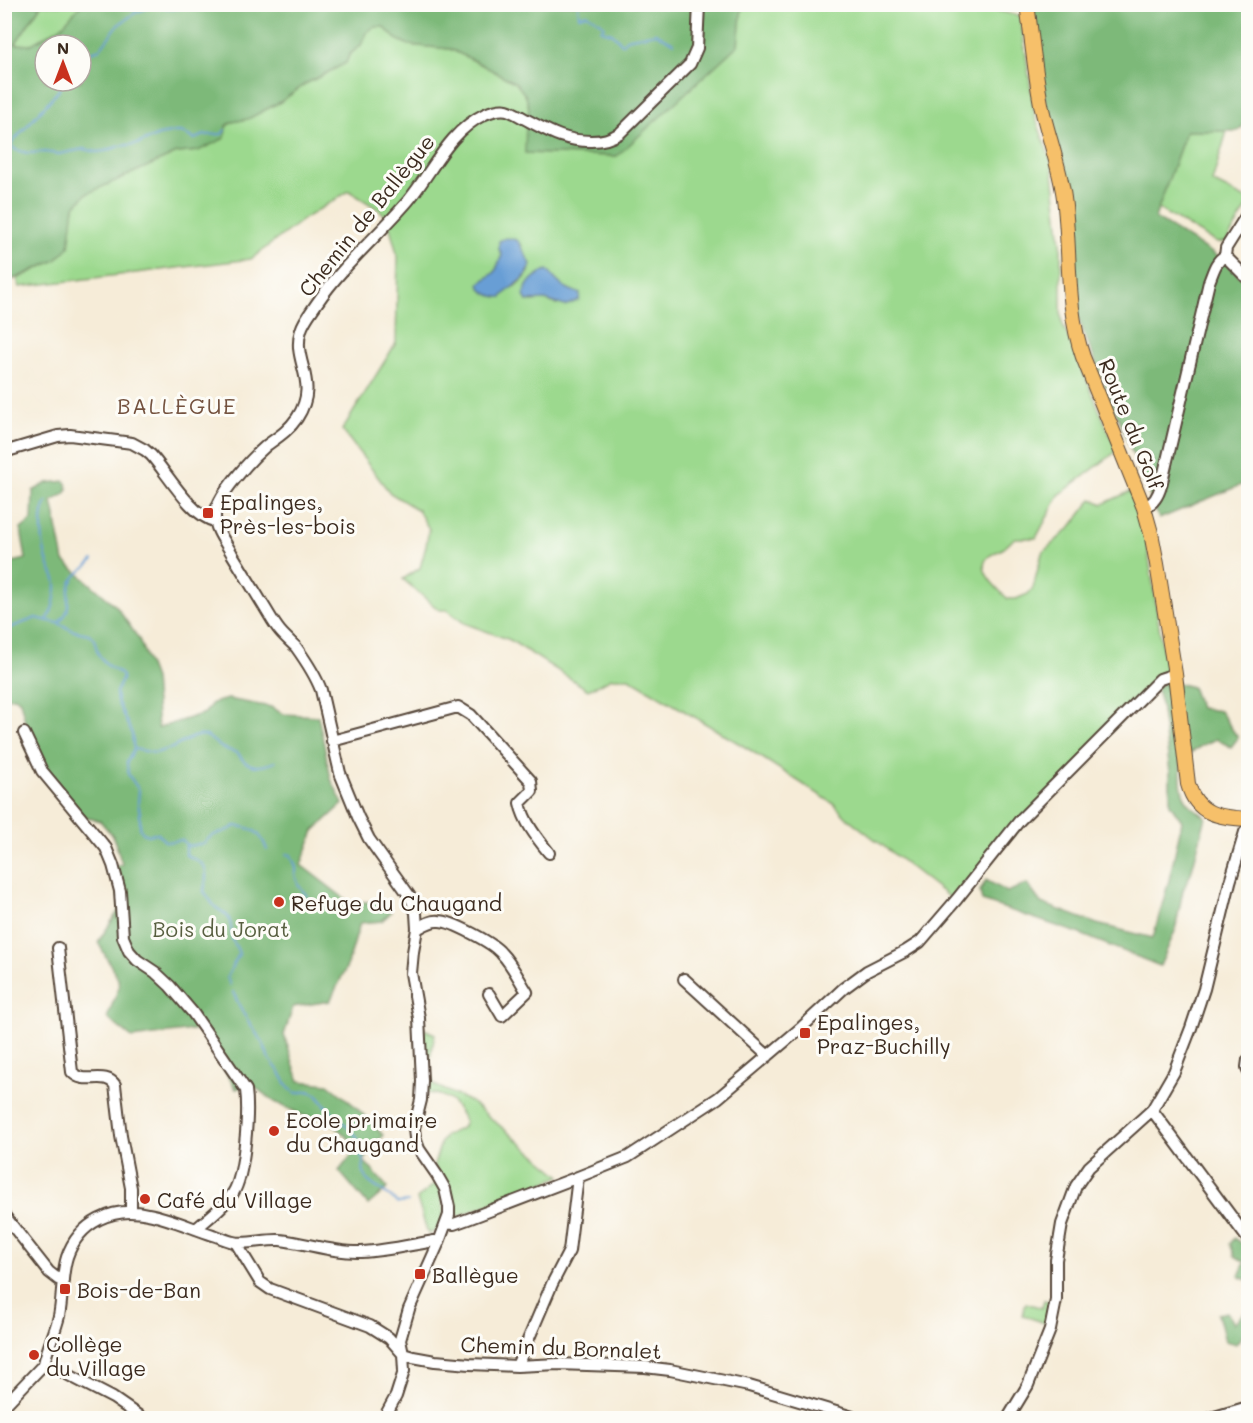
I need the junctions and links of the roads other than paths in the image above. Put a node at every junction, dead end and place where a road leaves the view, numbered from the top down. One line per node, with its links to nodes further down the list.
1 (699, 4): 8 (street, Chemin de Ballègue)
2 (1024, 6): 7 (main road, Route du Golf)
3 (1248, 213): 4 (street)
4 (1225, 256): 5 (street); 7 (street)
5 (1248, 279)
6 (4, 452): 8 (street)
7 (1144, 508): 9 (main road, Route du Golf)
8 (215, 521): 11 (street)
9 (1174, 674): 12 (main road, Route du Golf); 18 (street)
10 (24, 733): 26 (street)
11 (332, 741): 13 (street); 14 (street)
12 (1246, 824): 21 (street)
13 (549, 853)
14 (417, 929): 17 (street); 25 (street)
15 (58, 948): 23 (street)
16 (684, 979): 18 (street)
17 (489, 994)
18 (768, 1056): 22 (street)
19 (1248, 1060): 20 (street)
20 (1248, 1071)
21 (1152, 1110): 27 (street); 39 (street)
22 (578, 1177): 25 (street); 33 (street)
23 (131, 1211): 26 (street); 30 (street)
24 (4, 1215): 30 (street)
25 (446, 1223): 28 (street)
26 (196, 1230): 29 (street)
27 (1248, 1239)
28 (439, 1242): 29 (street); 31 (street)
29 (236, 1243): 31 (street)
30 (63, 1281): 32 (street)
31 (403, 1354): 33 (street, Chemin du Bornalet); 37 (street)
32 (44, 1364): 34 (street); 36 (street)
33 (517, 1366): 38 (street, Chemin du Bornalet)
34 (4, 1406)
35 (1248, 1407): 40 (street)
36 (142, 1419)
37 (384, 1419)
38 (856, 1419)
39 (1008, 1419)
40 (1211, 1419)

